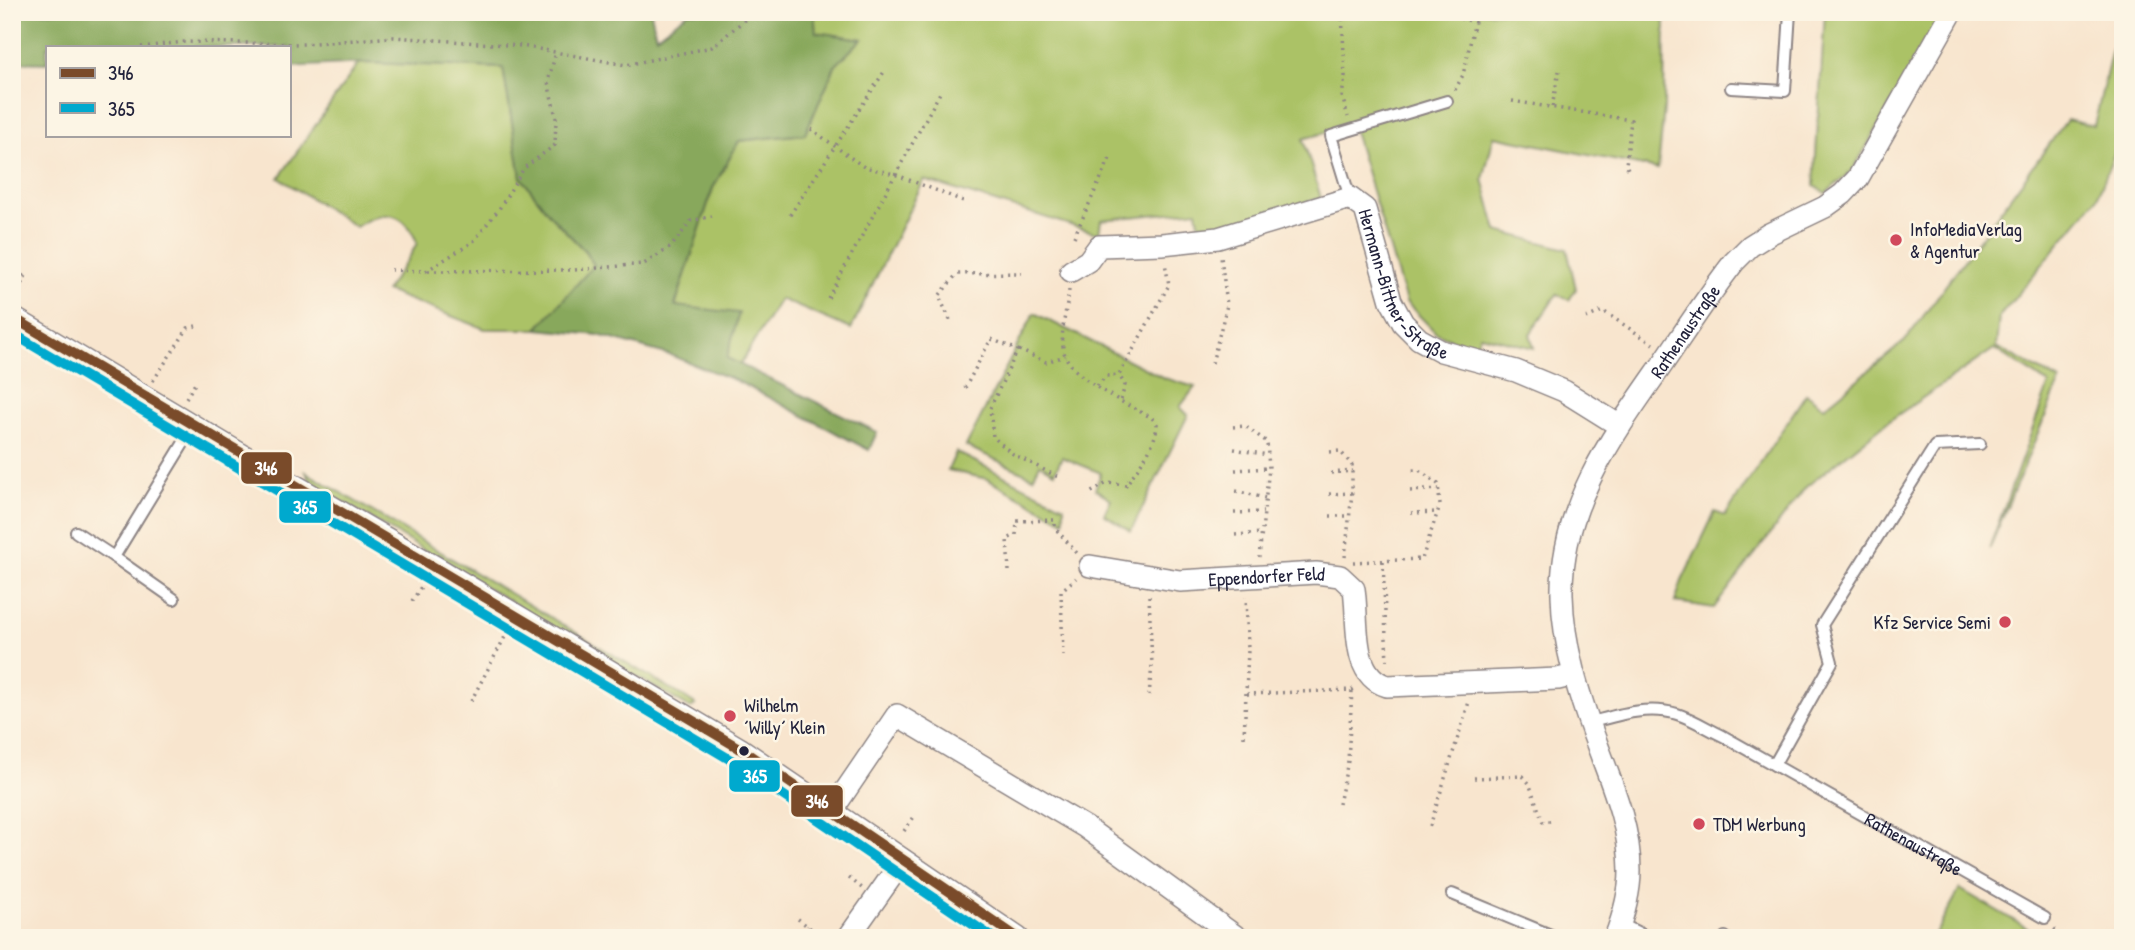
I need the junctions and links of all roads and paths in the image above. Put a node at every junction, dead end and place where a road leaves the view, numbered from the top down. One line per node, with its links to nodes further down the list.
1 (754, 12): 9 (path)
2 (1342, 12): 18 (path)
3 (1433, 12): 7 (path)
4 (1477, 12): 7 (path)
5 (1790, 12): 12 (lane)
6 (1952, 12): 42 (street, Rathenaustraße)
7 (1475, 22): 14 (path)
8 (150, 46): 9 (path)
9 (556, 52): 31 (path)
10 (1559, 71): 16 (path)
11 (884, 72): 19 (path)
12 (1731, 88)
13 (941, 91): 22 (path)
14 (1447, 101): 18 (lane)
15 (1512, 101): 16 (path)
16 (1552, 107): 21 (path)
17 (811, 129): 19 (path)
18 (1352, 130): 23 (lane)
19 (834, 147): 22 (path); 25 (path)
20 (1111, 156): 27 (path)
21 (1628, 169)
22 (894, 174): 24 (path); 35 (path)
23 (1350, 198): 28 (street, Hermann-Bittner-Straße); 51 (street, Hermann-Bittner-Straße)
24 (966, 202)
25 (790, 215)
26 (712, 216): 31 (path)
27 (1074, 237)
28 (1218, 238): 29 (street, Hermann-Bittner-Straße); 44 (path)
29 (1162, 244): 32 (street, Hermann-Bittner-Straße); 45 (path)
30 (391, 270): 31 (path)
31 (426, 271)
32 (1071, 271): 43 (path)
33 (26, 272): 36 (path)
34 (1022, 273): 39 (path)
35 (828, 298)
36 (12, 300)
37 (12, 317): 48 (street)
38 (1587, 318): 42 (path)
39 (950, 320)
40 (195, 326): 48 (path)
41 (1018, 350): 43 (path); 47 (path); 62 (path)
42 (1669, 354): 51 (street, Rathenaustraße)
43 (1065, 355): 46 (path)
44 (1212, 363)
45 (1119, 375): 46 (path); 49 (path)
46 (1097, 387): 49 (path)
47 (965, 388)
48 (143, 396): 50 (street)
49 (1121, 400): 66 (path)
50 (194, 426): 79 (lane); 86 (street)
51 (1619, 426): 88 (street, Rathenaustraße)
52 (1233, 427): 56 (path)
53 (1980, 443): 97 (lane)
54 (1234, 449): 56 (path)
55 (1330, 452): 60 (path)
56 (1268, 455): 57 (path)
57 (1269, 468): 58 (path); 69 (path)
58 (1235, 470)
59 (1410, 470): 63 (path)
60 (1353, 471): 61 (path); 67 (path)
61 (1331, 473)
62 (1058, 477)
63 (1439, 489): 65 (path); 71 (path)
64 (1236, 491): 69 (path)
65 (1410, 491)
66 (1090, 493)
67 (1352, 493): 68 (path); 75 (path)
68 (1329, 494)
69 (1265, 498): 70 (path)
70 (1263, 512): 72 (path); 77 (path)
71 (1437, 512): 73 (path); 80 (path)
72 (1234, 513)
73 (1411, 513)
74 (1330, 516): 75 (path)
75 (1350, 516): 80 (path)
76 (76, 533): 79 (lane)
77 (1261, 533): 78 (path); 84 (path)
78 (1235, 535)
79 (114, 557): 85 (lane)
80 (1383, 561): 89 (path)
81 (1090, 566): 82 (path); 83 (street, Eppendorfer Feld); 87 (path)
82 (1009, 571)
83 (1148, 577): 84 (street, Eppendorfer Feld); 93 (path)
84 (1251, 577): 89 (street, Eppendorfer Feld); 92 (path)
85 (174, 599)
86 (517, 616): 94 (path); 100 (street)
87 (1063, 656)
88 (1574, 675): 90 (street); 95 (street, Rathenaustraße)
89 (1378, 681): 90 (street); 91 (path)
90 (1468, 683): 103 (path)
91 (1352, 690): 92 (path); 99 (path)
92 (1247, 694): 96 (path)
93 (1149, 695)
94 (471, 701)
95 (1589, 723): 97 (lane, Rathenaustraße); 110 (street, Rathenaustraße)
96 (1244, 737)
97 (1774, 765): 107 (lane, Rathenaustraße)
98 (1475, 778): 102 (path)
99 (1339, 804)
100 (833, 809): 105 (street); 115 (street)
101 (914, 817): 104 (path)
102 (1550, 821)
103 (1430, 827)
104 (904, 831)
105 (904, 859): 113 (street); 114 (street)
106 (1452, 894): 116 (lane)
107 (2045, 918)
108 (798, 919): 109 (path)
109 (808, 926): 111 (path); 112 (path)
110 (1618, 931): 117 (lane)
111 (800, 938)
112 (823, 938)
113 (848, 938)
114 (1018, 938)
115 (1238, 938)
116 (1558, 938)
117 (1649, 938)

